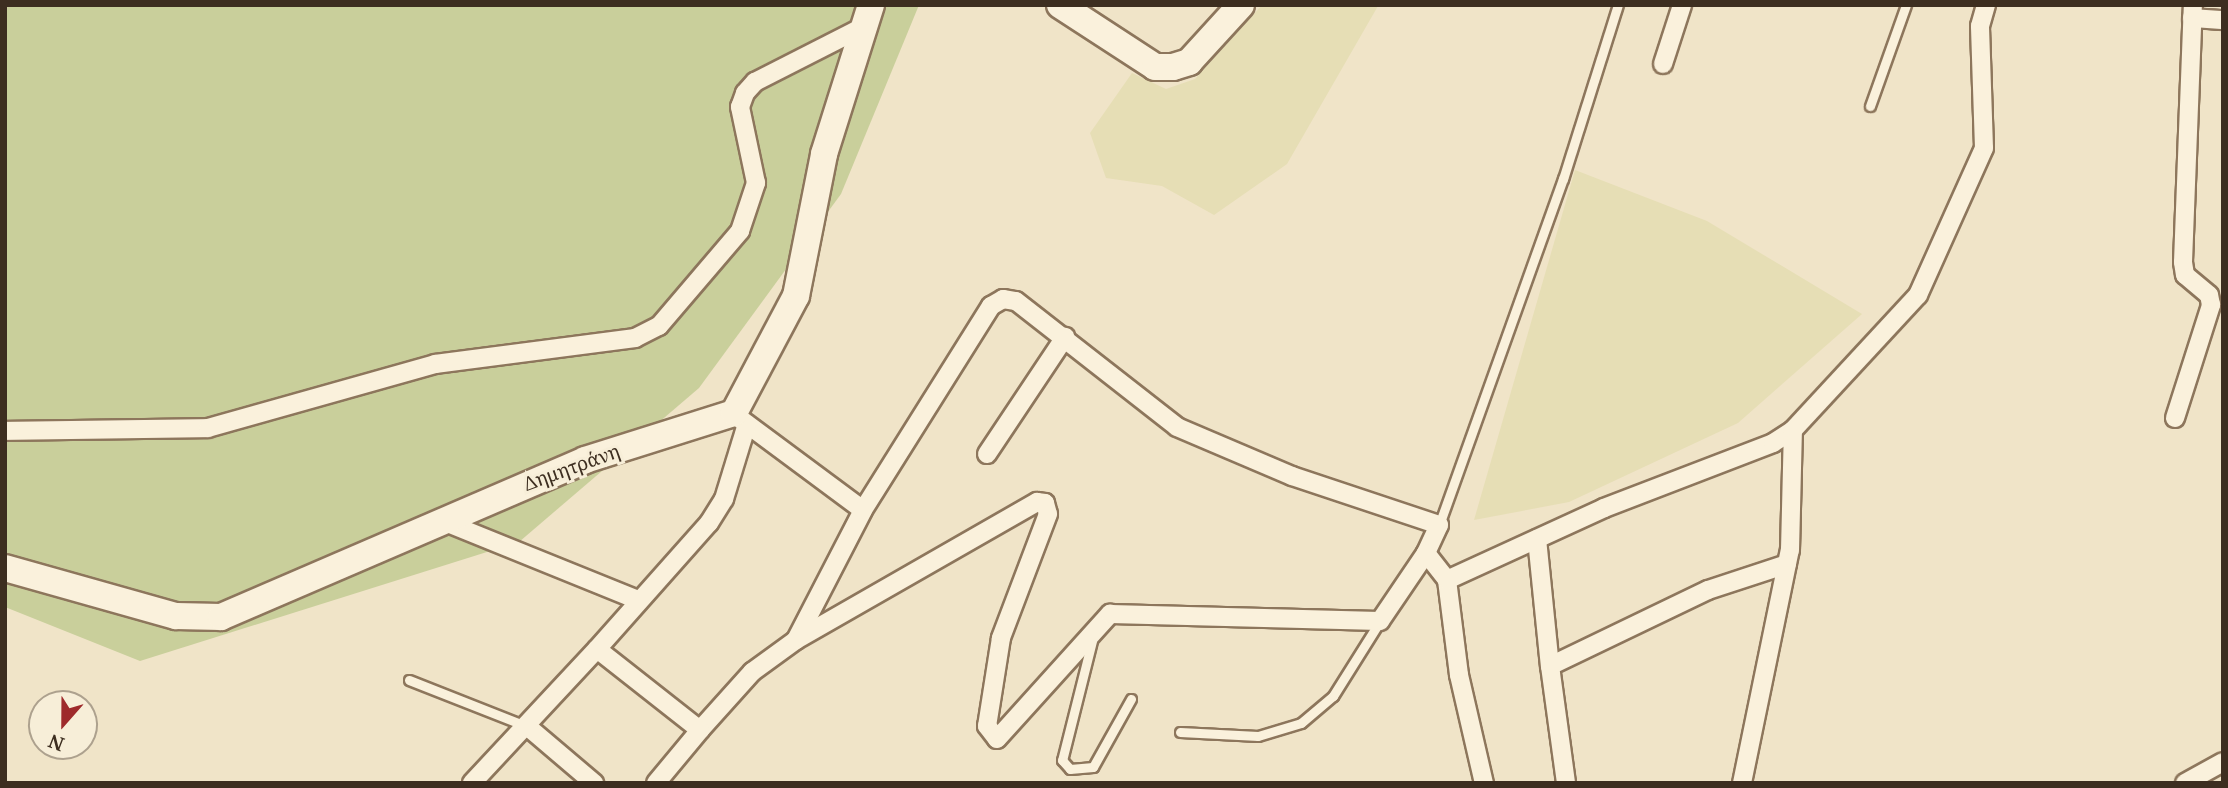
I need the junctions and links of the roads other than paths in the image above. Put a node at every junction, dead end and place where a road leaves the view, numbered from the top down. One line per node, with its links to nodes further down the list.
1 (871, 5): 10 (street)
2 (1060, 5): 3 (street)
3 (1241, 5)
4 (1618, 5): 21 (lane)
5 (1682, 5): 11 (street)
6 (1906, 5): 12 (lane)
7 (1986, 5): 16 (street)
8 (2193, 12): 9 (street); 15 (street)
9 (2223, 20)
10 (859, 29): 14 (street); 17 (street)
11 (1663, 65)
12 (1870, 106)
13 (1065, 337): 18 (street); 19 (street); 21 (street)
14 (741, 418): 19 (street); 20 (street, Δημητράνη); 27 (street)
15 (2175, 418)
16 (1793, 430): 22 (street); 24 (street)
17 (5, 431)
18 (987, 454)
19 (863, 510): 30 (street)
20 (450, 524): 25 (street, Δημητράνη); 27 (street)
21 (1439, 525): 23 (street)
22 (1537, 539): 26 (street); 32 (street)
23 (1426, 553): 26 (street); 28 (street)
24 (1787, 564): 32 (street); 44 (street)
25 (5, 568)
26 (1447, 580): 42 (street)
27 (638, 600): 31 (street)
28 (1380, 621): 29 (street); 37 (lane)
29 (1097, 622): 30 (street); 34 (lane)
30 (796, 640): 36 (street)
31 (597, 649): 35 (street); 36 (street)
32 (1550, 666): 43 (street)
33 (409, 680): 35 (lane)
34 (1132, 699)
35 (528, 727): 39 (street); 40 (street)
36 (700, 730): 41 (street)
37 (1180, 733)
38 (2223, 762): 45 (street)
39 (472, 783)
40 (594, 783)
41 (656, 783)
42 (1484, 783)
43 (1566, 783)
44 (1742, 783)
45 (2185, 783)

